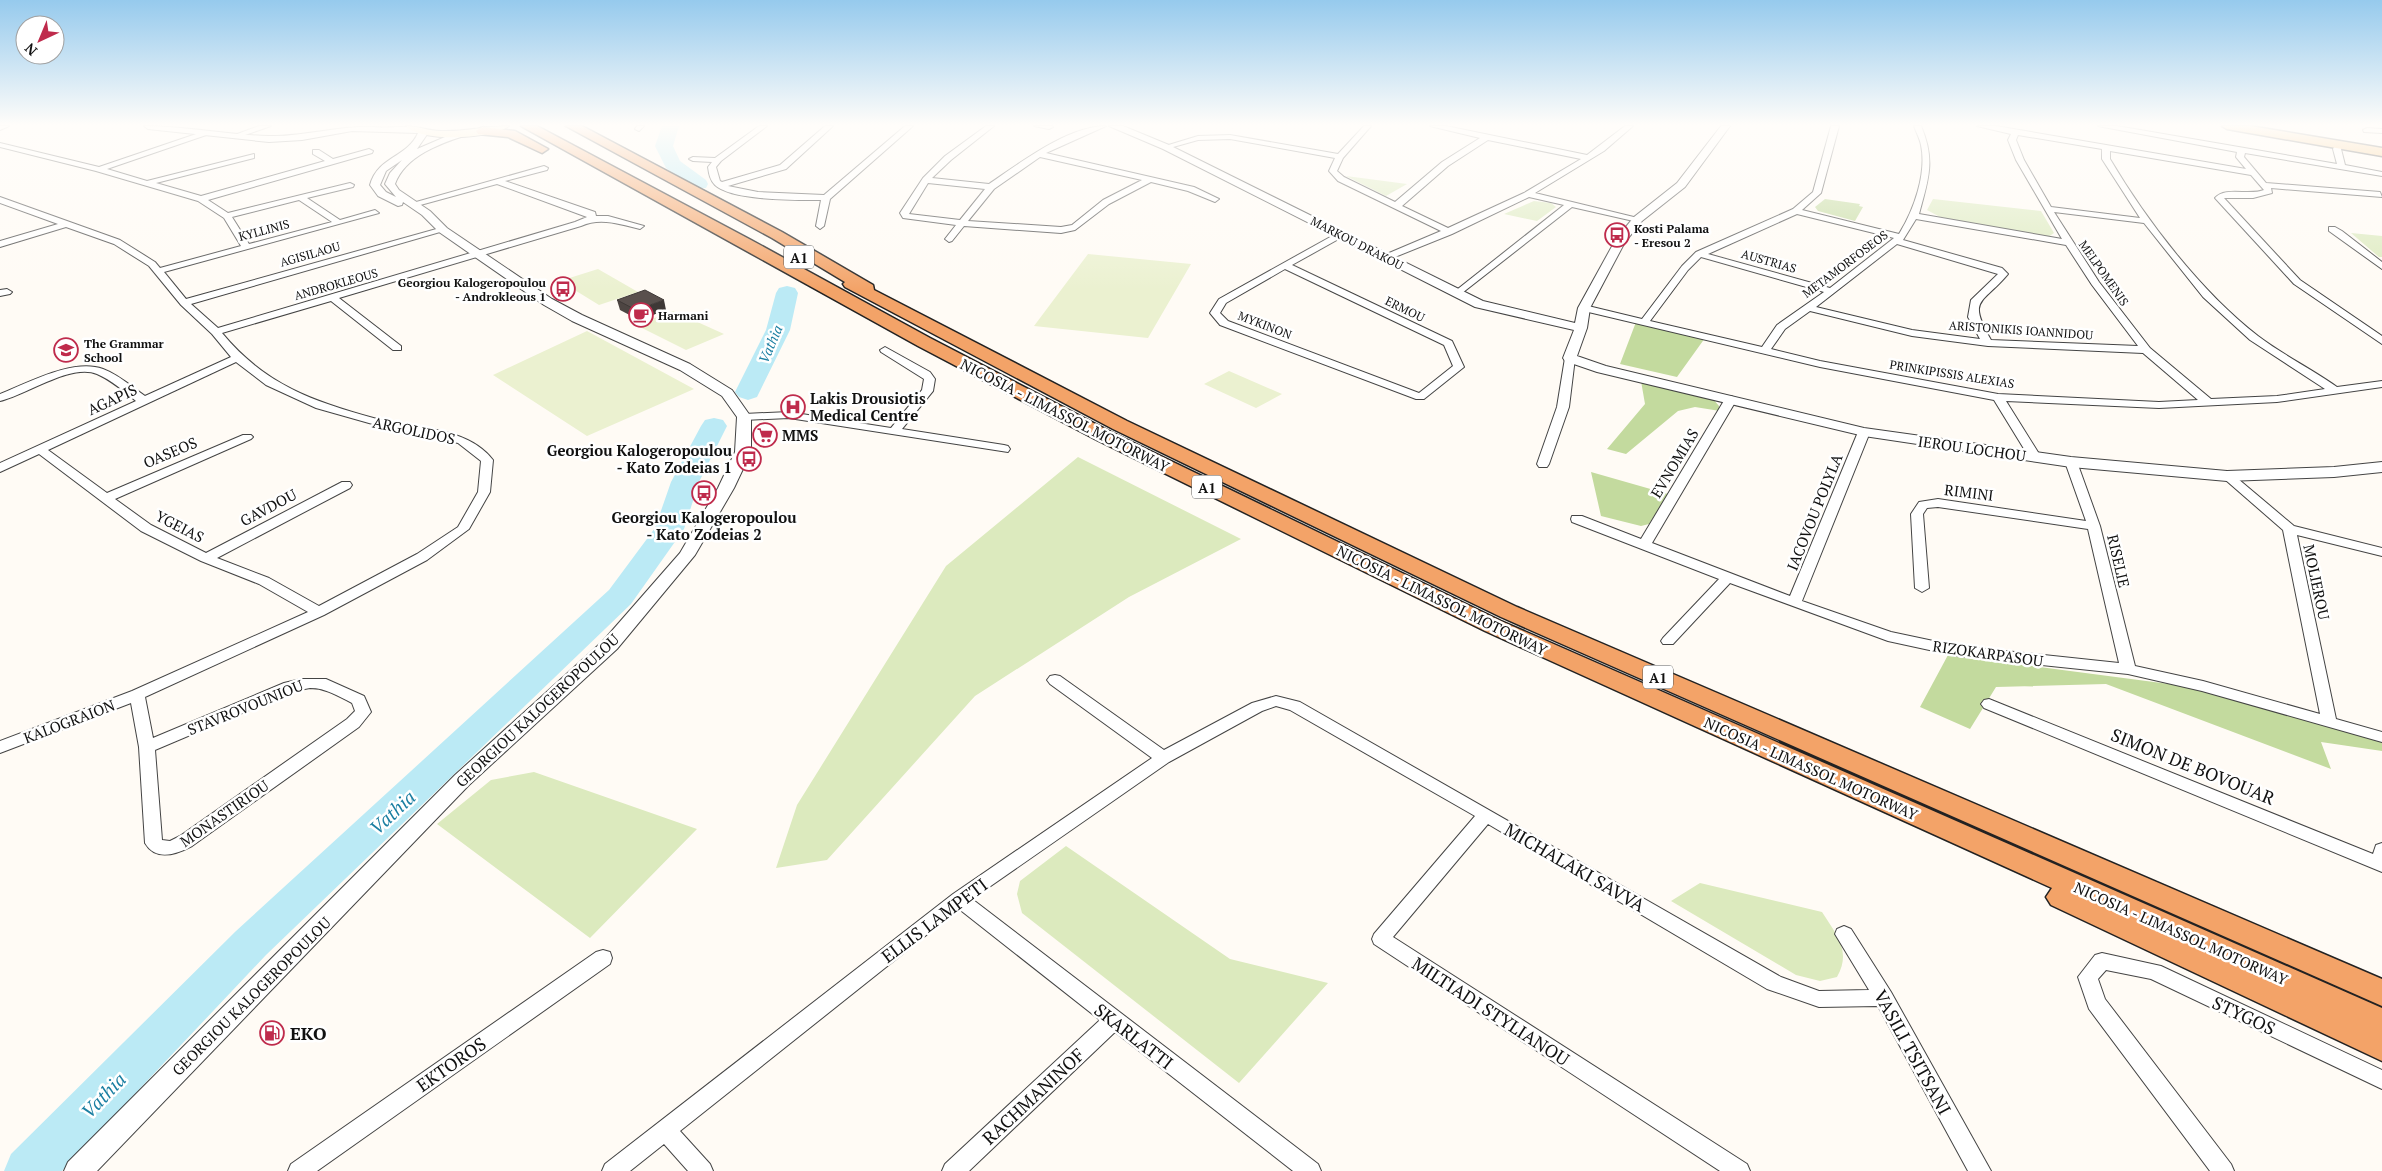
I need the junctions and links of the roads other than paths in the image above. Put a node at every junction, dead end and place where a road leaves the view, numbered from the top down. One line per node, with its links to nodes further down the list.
1 (926, 180): 55 (street)
2 (139, 181): 29 (street)
3 (156, 181): 29 (street)
4 (264, 181): 38 (street)
5 (375, 181): 57 (street)
6 (390, 181): 41 (street)
7 (497, 181): 41 (street); 51 (street)
8 (601, 181): 61 (highway)
9 (629, 181): 85 (highway, NICOSIA - LIMASSOL MOTORWAY / A1)
10 (656, 181): 85 (highway, NICOSIA - LIMASSOL MOTORWAY / A1)
11 (675, 181): 85 (highway)
12 (717, 181): 31 (street)
13 (736, 181): 31 (street)
14 (846, 181): 37 (street)
15 (932, 181): 33 (street)
16 (1000, 181): 33 (street)
17 (1148, 181): 55 (street)
18 (1152, 181): 39 (street)
19 (1234, 181): 63 (street, MARKOU DRAKOU)
20 (1345, 181): 44 (street)
21 (1428, 181): 44 (street)
22 (1550, 181): 34 (street)
23 (1684, 181): 52 (street)
24 (1820, 181): 47 (street)
25 (1923, 181): 50 (street, METAMORFOSEOS)
26 (2032, 181): 45 (street, MELPOMENIS)
27 (2119, 181): 53 (street)
28 (2262, 181): 32 (street)
29 (147, 183): 38 (street)
30 (350, 185): 36 (street)
31 (721, 185): 37 (street)
32 (2266, 185): 35 (street); 86 (street)
33 (991, 187): 55 (street)
34 (1528, 194): 42 (street); 62 (street)
35 (2380, 194)
36 (301, 198): 49 (street); 54 (street)
37 (826, 198): 59 (street)
38 (201, 199): 49 (street)
39 (1216, 199)
40 (0, 200): 43 (street, ARGOLIDOS)
41 (413, 204): 57 (street)
42 (1570, 204): 52 (street); 77 (street)
43 (19, 206): 46 (street); 56 (street, ARGOLIDOS)
44 (1396, 206): 62 (street)
45 (2048, 209): 53 (street); 66 (street, MELPOMENIS)
46 (0, 211)
47 (1796, 211): 65 (street); 69 (street)
48 (375, 213): 54 (street, KYLLINIS)
49 (227, 216): 68 (street)
50 (1914, 216): 65 (street, METAMORFOSEOS); 66 (street)
51 (591, 218): 58 (street); 70 (street, ANDROKLEOUS)
52 (1638, 219): 80 (street)
53 (2147, 221): 95 (street)
54 (339, 223): 68 (street, KYLLINIS)
55 (960, 223): 64 (street)
56 (66, 224): 67 (street); 74 (street, ARGOLIDOS)
57 (437, 225): 70 (street); 79 (street, AGISILAOU)
58 (640, 226)
59 (820, 226)
60 (2332, 229): 73 (street)
61 (694, 231)
62 (1449, 232): 71 (street)
63 (1341, 234): 71 (street, MARKOU DRAKOU); 72 (street, MYKINON)
64 (949, 239)
65 (1898, 239): 75 (street, METAMORFOSEOS); 87 (street)
66 (2068, 243): 91 (street, MELPOMENIS)
67 (0, 244)
68 (246, 247): 74 (street, KYLLINIS)
69 (1700, 254): 75 (street, AUSTRIAS); 82 (street)
70 (479, 255): 78 (street, ANDROKLEOUS); 102 (street)
71 (1386, 258): 77 (street, MARKOU DRAKOU)
72 (1284, 265): 96 (street, ERMOU); 96 (street, MYKINON)
73 (2382, 266)
74 (158, 270): 79 (street, ARGOLIDOS)
75 (1832, 291): 81 (street, METAMORFOSEOS)
76 (806, 292): 85 (highway)
77 (1457, 294): 83 (street, MARKOU DRAKOU)
78 (333, 298): 84 (street, ANDROKLEOUS); 88 (street)
79 (184, 303): 84 (street, ARGOLIDOS)
80 (1584, 308): 82 (street, PRINKIPISSIS ALEXIAS); 83 (street)
81 (1808, 308): 87 (street, ARISTONIKIS IOANNIDOU); 90 (street, METAMORFOSEOS)
82 (1645, 321): 90 (street, PRINKIPISSIS ALEXIAS)
83 (1581, 328): 93 (street)
84 (216, 332): 92 (street, ARGOLIDOS)
85 (934, 339): 126 (highway, NICOSIA - LIMASSOL MOTORWAY / A1); 144 (highway, NICOSIA - LIMASSOL MOTORWAY / A1)
86 (2382, 341)
87 (1988, 342): 91 (street, ARISTONIKIS IOANNIDOU)
88 (396, 348)
89 (885, 350): 103 (street)
90 (1765, 350): 97 (street, PRINKIPISSIS ALEXIAS)
91 (2146, 350): 101 (street, MELPOMENIS)
92 (238, 358): 100 (street, AGAPIS); 125 (street, ARGOLIDOS)
93 (1570, 358): 99 (street, IEROU LOCHOU); 110 (street)
94 (2382, 384): 95 (street, PRINKIPISSIS ALEXIAS)
95 (2332, 389): 101 (street, PRINKIPISSIS ALEXIAS)
96 (1420, 397)
97 (1998, 397): 101 (street, PRINKIPISSIS ALEXIAS); 108 (street)
98 (0, 398): 100 (street)
99 (1730, 399): 104 (street, IEROU LOCHOU); 119 (street, EVNOMIAS)
100 (144, 401): 106 (street, AGAPIS)
101 (2209, 403)
102 (744, 417): 103 (street); 152 (street, GEORGIOU KALOGEROPOULOU)
103 (894, 432): 107 (street)
104 (1864, 432): 108 (street, IEROU LOCHOU); 124 (street, IACOVOU POLYLA)
105 (247, 437): 115 (street, OASEOS)
106 (39, 449): 112 (street, AGAPIS); 115 (street, YGEIAS)
107 (1004, 449)
108 (2035, 457): 109 (street, IEROU LOCHOU)
109 (2071, 462): 113 (street, IEROU LOCHOU); 117 (street, RISELIE)
110 (1543, 464)
111 (2382, 467): 113 (street, IEROU LOCHOU)
112 (0, 468)
113 (2227, 476): 118 (street, MOLIEROU)
114 (346, 485): 121 (street, GAVDOU)
115 (106, 498): 121 (street, YGEIAS)
116 (1577, 518): 119 (street, RIZOKARPASOU)
117 (2094, 526): 123 (street, RIMINI); 128 (street, RISELIE)
118 (2289, 529): 120 (street); 134 (street, MOLIEROU)
119 (1645, 544): 122 (street, RIZOKARPASOU)
120 (2382, 552)
121 (206, 558): 125 (street, YGEIAS)
122 (1728, 577): 124 (street, RIZOKARPASOU); 127 (street)
123 (1922, 588)
124 (1794, 603): 128 (street, RIZOKARPASOU)
125 (319, 612): 130 (street, ARGOLIDOS)
126 (1493, 626): 147 (highway, NICOSIA - LIMASSOL MOTORWAY / A1); 148 (highway)
127 (1668, 642)
128 (2128, 669): 134 (street, RIZOKARPASOU)
129 (1055, 680): 138 (street)
130 (137, 695): 136 (street, KALOGRAION); 137 (street, MONASTIRIOU)
131 (1276, 701): 138 (street, ELLIS LAMPETI); 139 (street, MICHALAKI SAVVA)
132 (1989, 704): 140 (street, SIMON DE BOVOUAR)
133 (363, 712): 137 (street, STAVROVOUNIOU); 137 (street, MONASTIRIOU)
134 (2329, 722): 135 (street, RIZOKARPASOU)
135 (2382, 737)
136 (0, 747)
137 (147, 747)
138 (1163, 758): 141 (street, ELLIS LAMPETI)
139 (1486, 815): 145 (street, MICHALAKI SAVVA); 157 (street, MILTIADI STYLIANOU)
140 (2381, 860)
141 (959, 899): 146 (street, SKARLATTI); 150 (street, ELLIS LAMPETI)
142 (1844, 934): 145 (street, VASILI TSITSANI)
143 (603, 958): 153 (street, EKTOROS)
144 (2382, 994)
145 (1884, 998): 158 (street, VASILI TSITSANI)
146 (1114, 1020): 151 (street, SKARLATTI); 156 (street, RACHMANINOF)
147 (2382, 1023)
148 (2382, 1046)
149 (2382, 1080): 159 (street, STYGOS)
150 (665, 1130): 154 (street, ELLIS LAMPETI); 155 (street)
151 (1301, 1169)
152 (78, 1171)
153 (300, 1171)
154 (613, 1171)
155 (702, 1171)
156 (953, 1171)
157 (1739, 1171)
158 (1980, 1171)
159 (2223, 1171)

